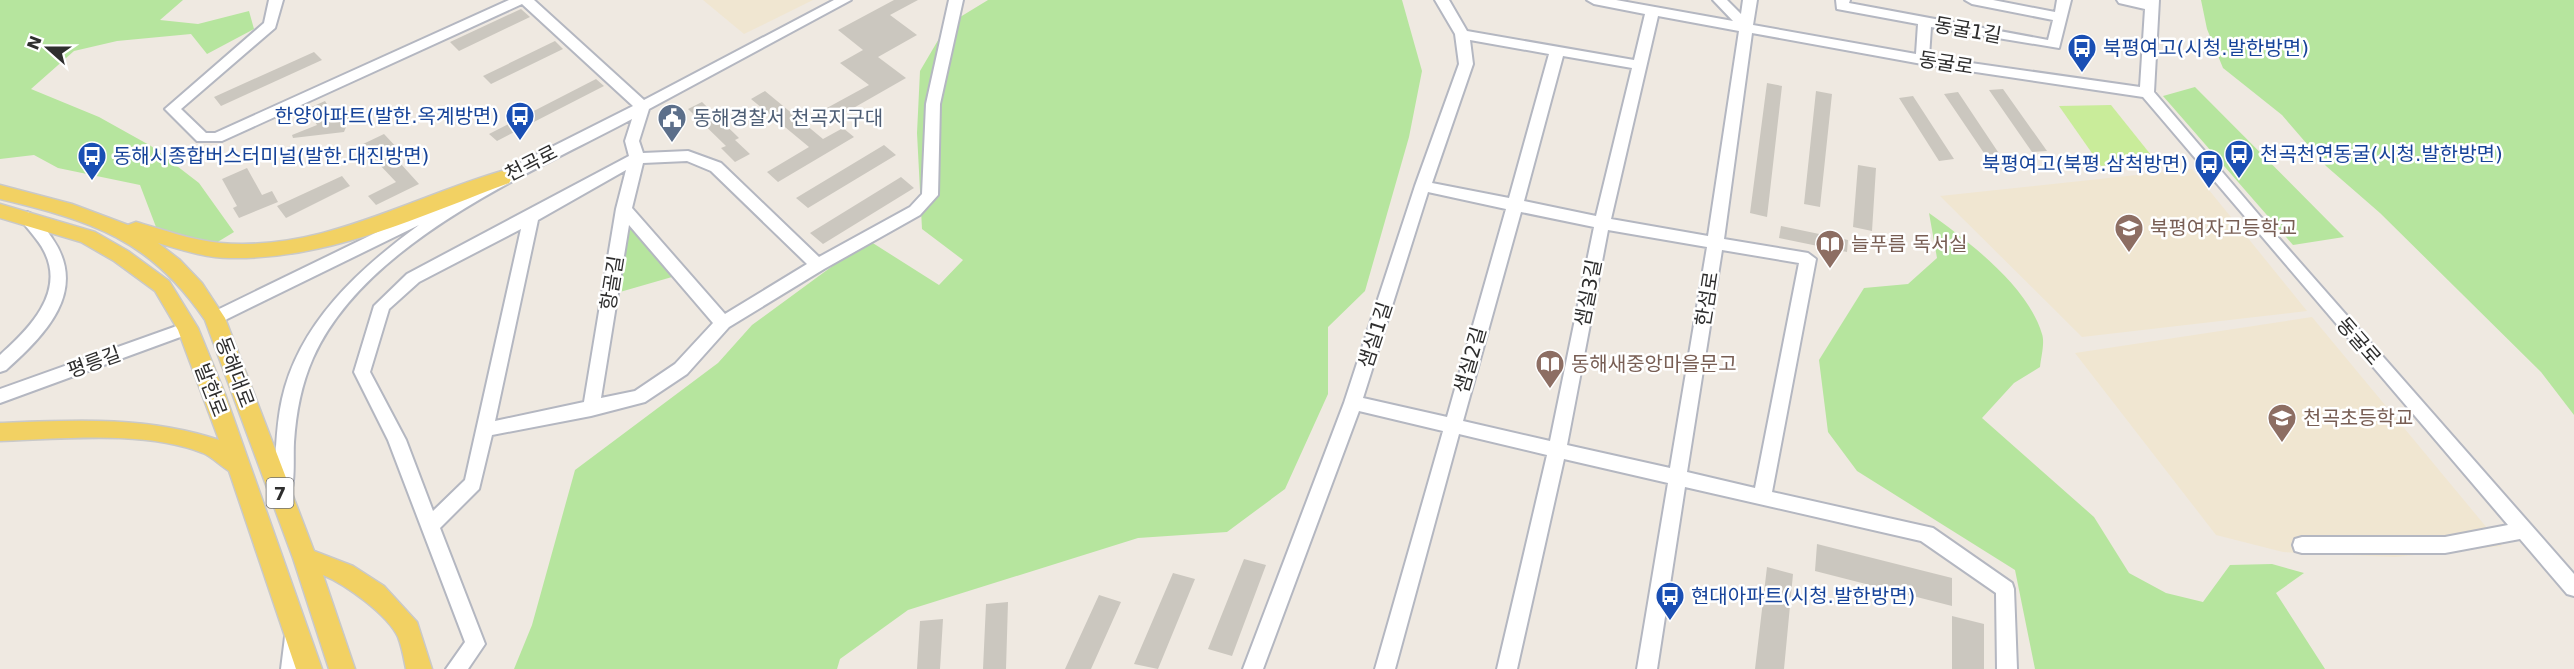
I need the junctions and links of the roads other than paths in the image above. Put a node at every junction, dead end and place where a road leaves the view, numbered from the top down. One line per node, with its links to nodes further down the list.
1 (276, 0): 2 (street)
2 (520, 0)
3 (526, 0): 24 (street)
4 (844, 0): 24 (street, 천곡로)
5 (956, 0): 37 (street)
6 (1442, 0): 19 (street, 샘실1길)
7 (1594, 0): 15 (street)
8 (1720, 0): 18 (street)
9 (1750, 0): 18 (street, 한섬로)
10 (1843, 0): 17 (street, 동굴1길)
11 (1972, 0): 16 (street)
12 (2064, 0): 16 (street, 동굴1길)
13 (2124, 0): 14 (street)
14 (2152, 3): 23 (street)
15 (1653, 10): 18 (street, 동굴로); 22 (street, 샘실3길)
16 (2059, 17): 17 (street, 동굴1길)
17 (1925, 22): 21 (street)
18 (1746, 27): 21 (street, 동굴로); 36 (street, 한섬로)
19 (1462, 34): 20 (street); 27 (street, 샘실1길)
20 (1557, 51): 22 (street); 29 (street, 샘실2길)
21 (1922, 60): 23 (street, 동굴로)
22 (1639, 64): 35 (street, 샘실3길)
23 (2147, 93): 54 (street, 동굴로)
24 (643, 107): 25 (street, 항골길); 26 (street, 천곡로)
25 (637, 158): 30 (street, 항골길); 33 (street); 37 (street)
26 (502, 178): 32 (main road); 38 (street, 천곡로); 51 (street)
27 (1423, 186): 29 (street); 43 (street, 샘실1길)
28 (0, 192): 32 (main road, 동해대로 / 7)
29 (1516, 204): 35 (street); 45 (street, 샘실2길)
30 (624, 209): 39 (street); 44 (street, 항골길)
31 (0, 211): 34 (main road, 발한로 / 7)
32 (89, 215): 38 (main road, 동해대로 / 7)
33 (531, 217): 46 (street); 53 (street)
34 (27, 218): 40 (main road, 발한로 / 7); 41 (street)
35 (1602, 223): 36 (street); 48 (street, 샘실3길)
36 (1715, 244): 50 (street, 한섬로); 52 (street)
37 (818, 265): 39 (street)
38 (215, 318): 40 (main road); 51 (main road, 동해대로 / 7)
39 (723, 323): 44 (street)
40 (188, 328): 42 (street, 평릉길); 49 (main road, 발한로 / 7)
41 (0, 365)
42 (0, 396)
43 (1353, 403): 45 (street); 64 (street, 샘실1길)
44 (591, 409): 46 (street)
45 (1451, 426): 48 (street); 65 (street, 샘실2길)
46 (484, 430): 53 (street)
47 (0, 432): 49 (main road)
48 (1557, 452): 50 (street); 66 (street, 샘실3길)
49 (239, 466): 58 (main road, 발한로 / 7)
50 (1679, 477): 52 (street); 67 (street, 한섬로)
51 (282, 496): 56 (main road, 동해대로 / 7)
52 (1762, 497): 68 (street)
53 (430, 526): 63 (street)
54 (2525, 530): 55 (street); 57 (street, 동굴로)
55 (2302, 545)
56 (305, 558): 61 (main road, 동해대로 / 7); 62 (main road)
57 (2574, 588)
58 (293, 622): 59 (street); 60 (main road, 발한로 / 7)
59 (291, 669)
60 (309, 669)
61 (342, 669)
62 (418, 669)
63 (456, 669)
64 (1253, 669)
65 (1385, 669)
66 (1507, 669)
67 (1647, 669)
68 (2007, 669)

